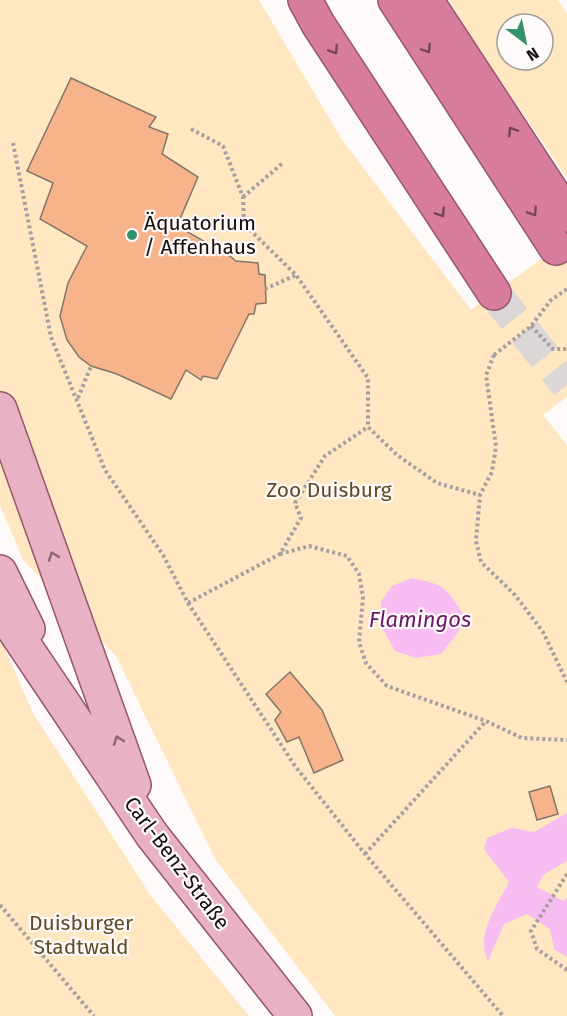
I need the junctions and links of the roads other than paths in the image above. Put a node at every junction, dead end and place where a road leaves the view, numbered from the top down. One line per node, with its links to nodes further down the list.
1 (304, 0): 6 (highway, one-way to 6)
2 (395, 0): 5 (highway, one-way to 5)
3 (426, 0): 4 (highway, one-way to 3)
4 (567, 215)
5 (556, 248)
6 (494, 293)
7 (0, 409): 11 (main road, one-way to 7)
8 (0, 572): 10 (main road, Carl-Benz-Straße)
9 (0, 609): 10 (main road, Carl-Benz-Straße)
10 (66, 705): 11 (main road, Carl-Benz-Straße)
11 (152, 835): 12 (main road, Carl-Benz-Straße)
12 (295, 1016)

